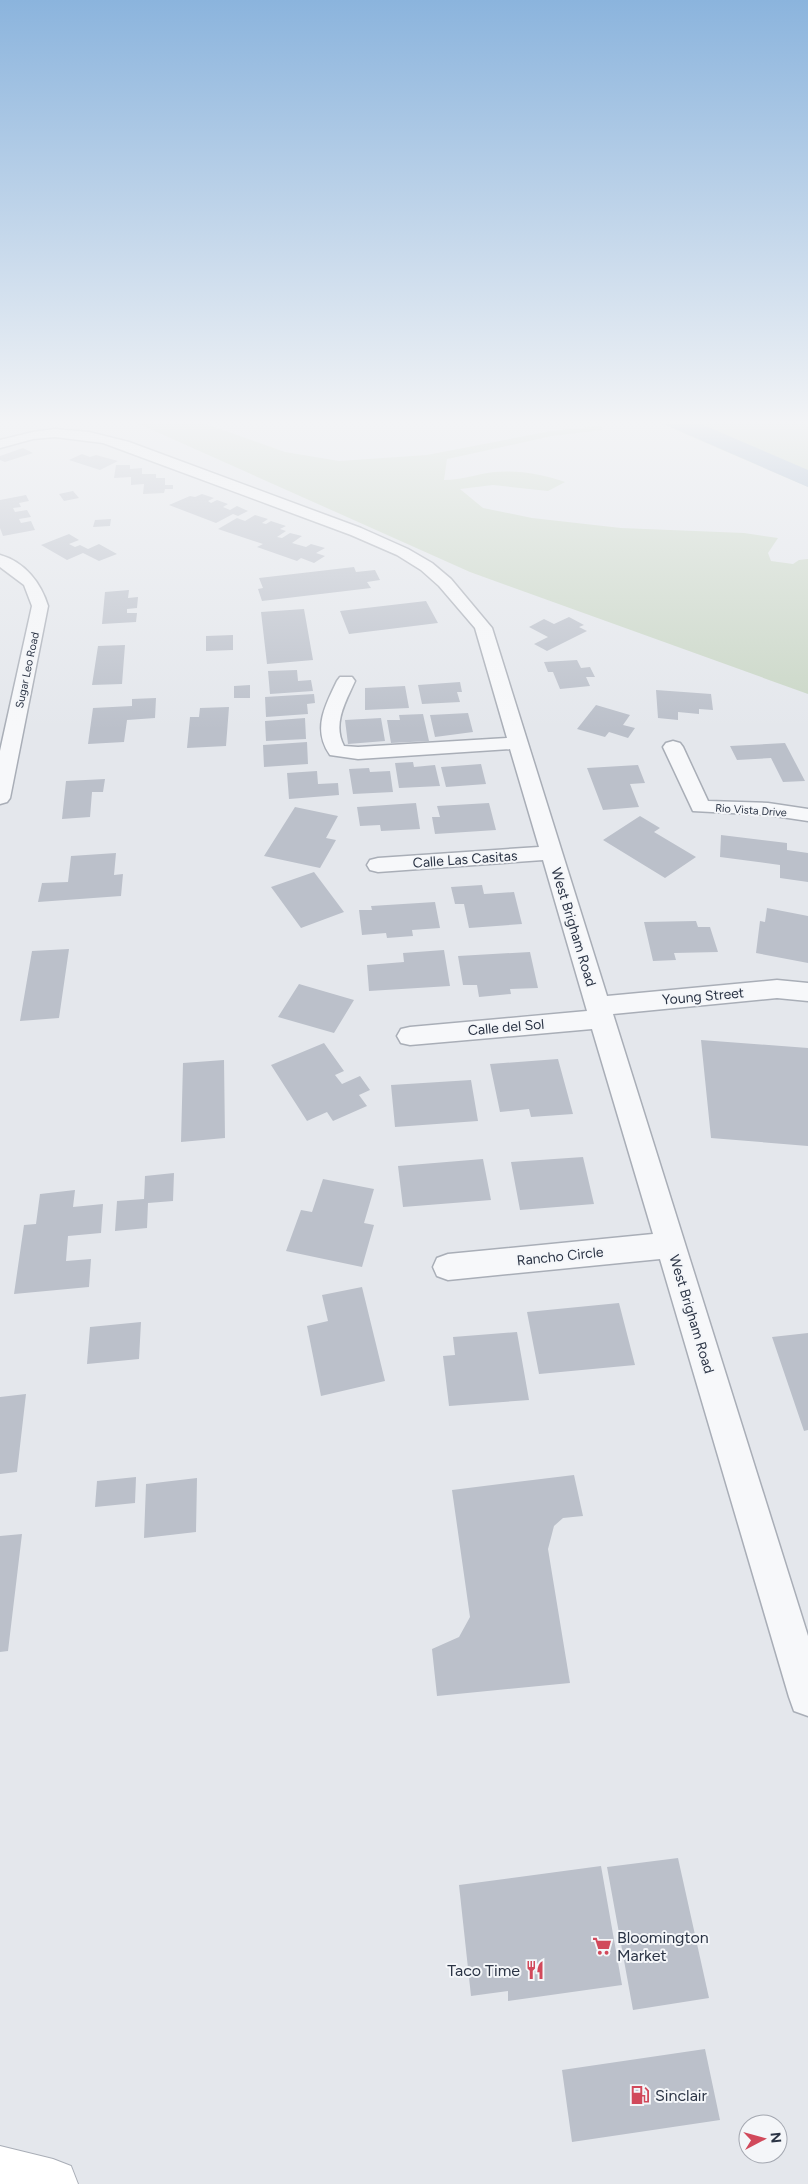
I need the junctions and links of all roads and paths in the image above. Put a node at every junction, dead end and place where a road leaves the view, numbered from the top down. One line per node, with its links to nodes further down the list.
1 (338, 526): 4 (street, West Brigham Road)
2 (0, 560): 6 (street, Sugar Leo Road)
3 (346, 681): 4 (street)
4 (518, 743): 8 (street, West Brigham Road)
5 (673, 747): 7 (street, Rio Vista Drive)
6 (0, 798)
7 (808, 815)
8 (552, 853): 9 (street, Calle Las Casitas); 11 (street, West Brigham Road)
9 (378, 865)
10 (808, 992): 11 (street, Young Street)
11 (600, 1012): 12 (street, Calle del Sol); 13 (street, West Brigham Road)
12 (410, 1036)
13 (671, 1245): 14 (street, Rancho Circle); 15 (street, West Brigham Road)
14 (448, 1267)
15 (808, 1697)
16 (0, 2171): 17 (main road)
17 (53, 2184)

